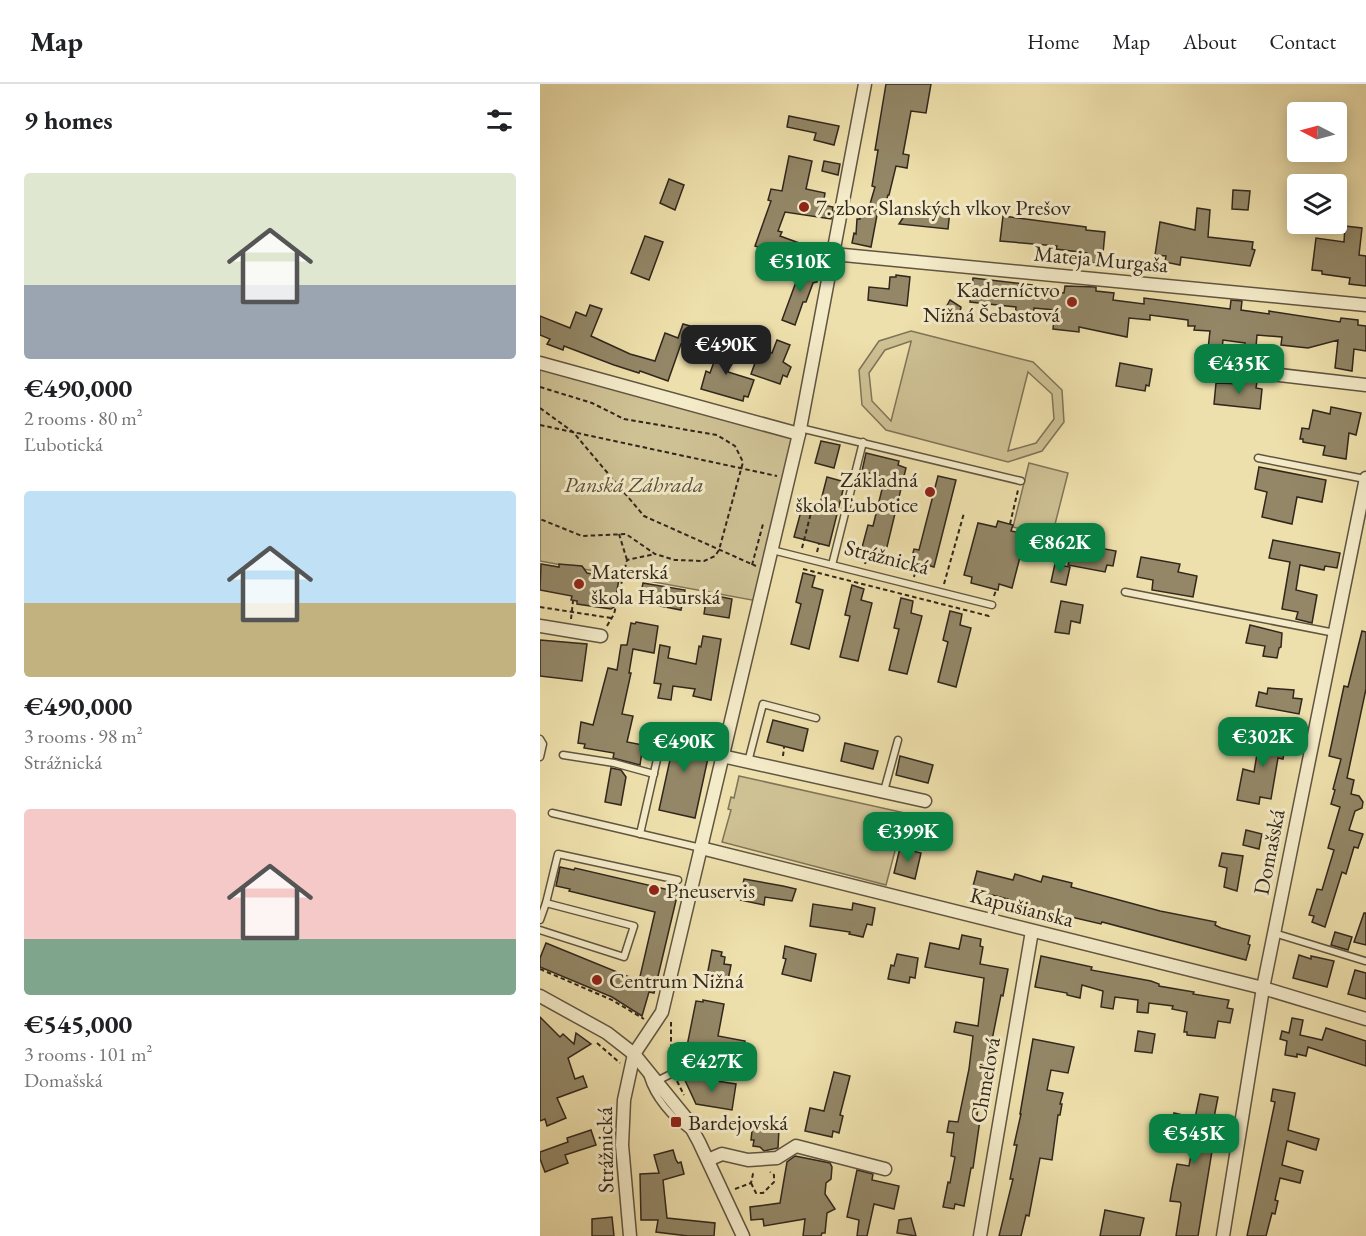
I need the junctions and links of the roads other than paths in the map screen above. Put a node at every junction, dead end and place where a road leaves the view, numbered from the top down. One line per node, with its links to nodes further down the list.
1 (865, 84): 2 (street, Strážnická)
2 (833, 254): 3 (street, Mateja Murgaša); 7 (street, Strážnická)
3 (1366, 305)
4 (540, 363): 7 (street)
5 (1210, 367): 6 (street)
6 (1366, 385)
7 (800, 431): 8 (lane); 12 (street, Strážnická)
8 (863, 442): 11 (lane); 13 (lane)
9 (1258, 458): 10 (lane)
10 (1366, 479): 17 (street, Domašská)
11 (1020, 481)
12 (771, 550): 13 (lane, Strážnická); 24 (street, Strážnická)
13 (832, 565): 15 (lane, Strážnická)
14 (1125, 592): 17 (lane)
15 (992, 605)
16 (540, 626): 18 (street)
17 (1335, 633): 40 (street, Domašská)
18 (601, 636)
19 (816, 718): 26 (lane)
20 (540, 739): 25 (lane)
21 (898, 740): 28 (lane)
22 (562, 754): 27 (lane)
23 (658, 755): 27 (lane)
24 (722, 756): 26 (street); 32 (street, Strážnická)
25 (540, 757)
26 (748, 762): 28 (street)
27 (654, 774): 31 (lane)
28 (884, 792): 29 (street)
29 (925, 801)
30 (552, 813): 31 (lane)
31 (640, 834): 32 (lane)
32 (701, 848): 39 (street, Kapušianska); 45 (street, Strážnická)
33 (678, 880): 35 (lane)
34 (540, 893): 35 (lane)
35 (548, 895): 36 (lane)
36 (546, 903): 37 (lane); 38 (lane)
37 (540, 920)
38 (540, 930)
39 (1032, 931): 42 (street, Kapušianska); 54 (street, Chmeľová)
40 (1274, 933): 41 (lane); 42 (street, Domašská)
41 (1365, 961)
42 (1263, 988): 44 (street, Kapušianska); 55 (street, Domašská)
43 (540, 996): 45 (street)
44 (1366, 1019)
45 (634, 1054): 47 (street); 52 (street, Strážnická)
46 (729, 1067): 48 (lane)
47 (646, 1068): 48 (street); 49 (lane)
48 (657, 1081): 49 (street)
49 (694, 1133): 50 (street)
50 (708, 1160): 51 (street); 53 (street)
51 (885, 1169)
52 (630, 1236)
53 (743, 1236)
54 (980, 1236)
55 (1223, 1236)

